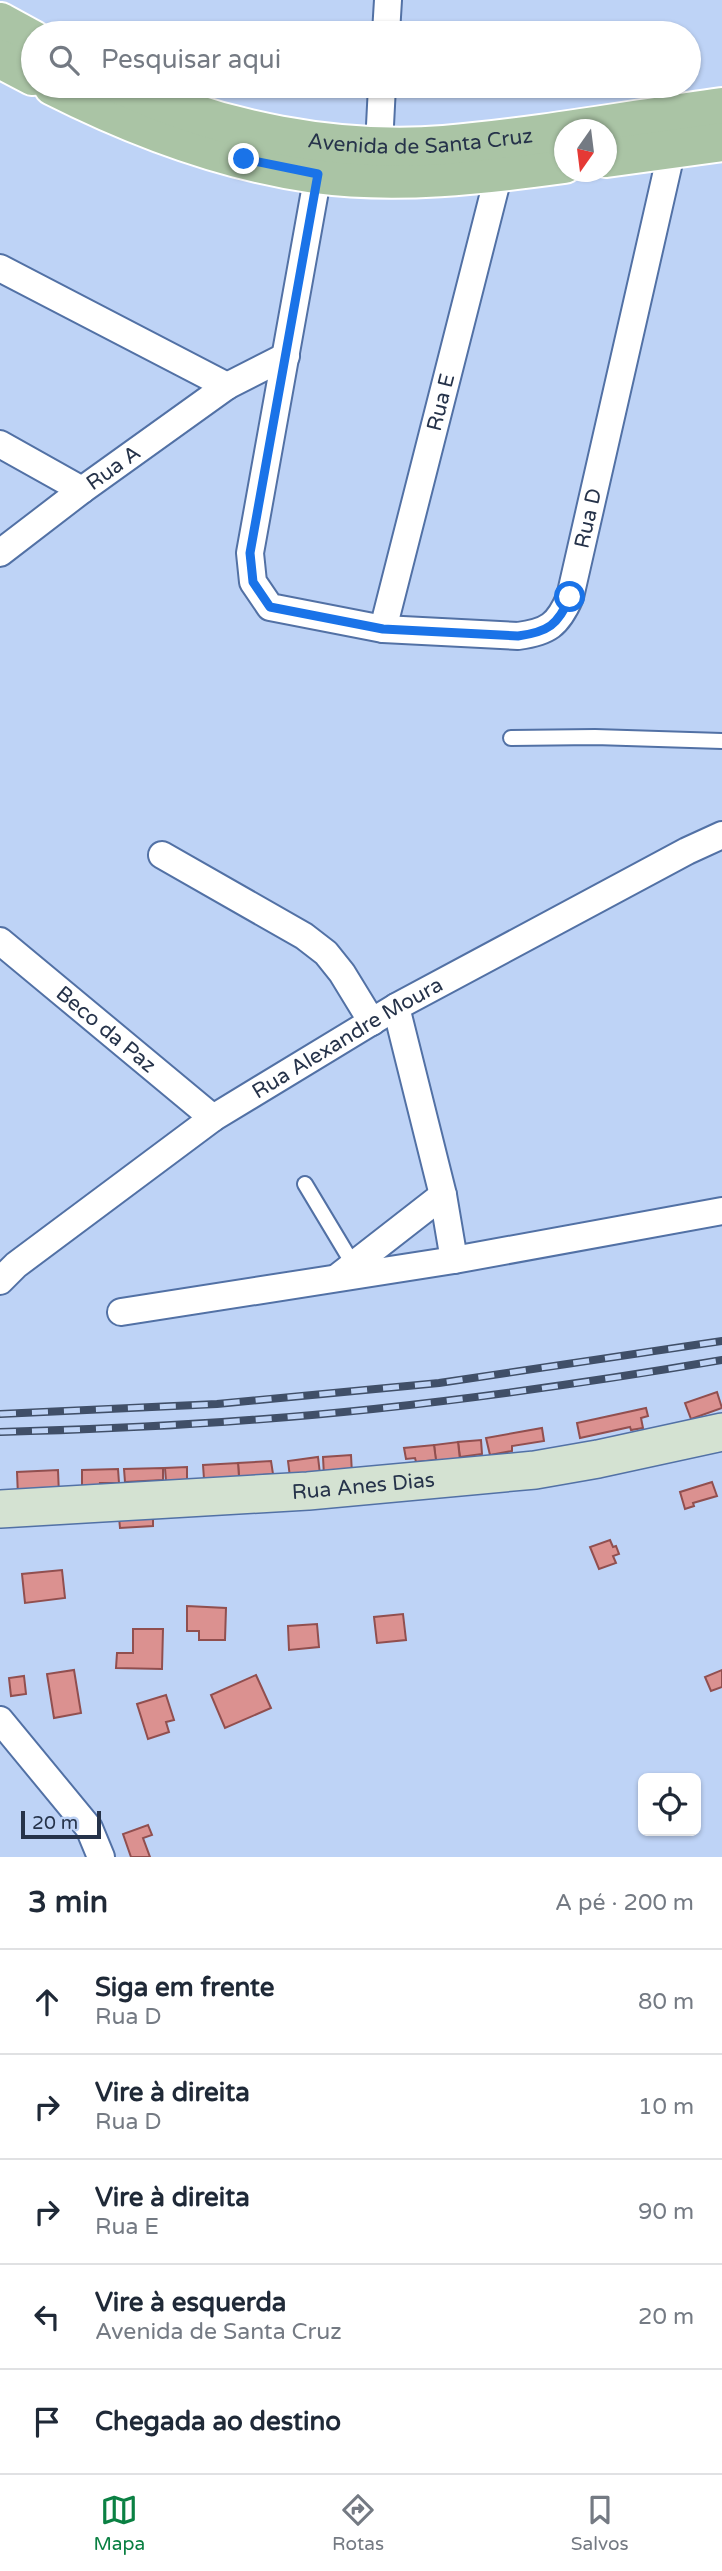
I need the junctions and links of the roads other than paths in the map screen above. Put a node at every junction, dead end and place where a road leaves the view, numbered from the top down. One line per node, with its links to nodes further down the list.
1 (388, 0): 2 (street)
2 (387, 21)
3 (7, 33): 4 (main road)
4 (21, 56)
5 (80, 98): 15 (main road, Avenida de Santa Cruz)
6 (155, 98): 10 (main road, Avenida de Santa Cruz)
7 (381, 98): 10 (street)
8 (722, 107): 10 (main road, Avenida de Santa Cruz)
9 (722, 142): 11 (main road)
10 (379, 145)
11 (672, 149): 12 (main road); 22 (street, Rua D)
12 (617, 157)
13 (554, 166): 14 (main road, Avenida de Santa Cruz)
14 (499, 173): 15 (main road, Avenida de Santa Cruz); 22 (street, Rua E)
15 (318, 174): 17 (street)
16 (0, 268): 18 (street)
17 (286, 356): 18 (street, Rua A); 22 (street, Rua D)
18 (227, 386): 20 (street, Rua A)
19 (0, 444): 20 (street)
20 (82, 490): 21 (street, Rua A)
21 (0, 553)
22 (383, 629)
23 (511, 738): 24 (lane)
24 (722, 741)
25 (722, 835): 28 (street, Rua Alexandre Moura)
26 (162, 855): 29 (street)
27 (0, 941): 30 (street, Beco da Paz)
28 (396, 1007): 29 (street, Rua Alexandre Moura); 32 (street)
29 (372, 1022): 30 (street, Rua Alexandre Moura)
30 (213, 1118): 35 (street, Rua Alexandre Moura)
31 (305, 1184): 36 (lane)
32 (443, 1195): 34 (street); 36 (street)
33 (722, 1211): 34 (street)
34 (454, 1260): 36 (street)
35 (5, 1266)
36 (345, 1271): 37 (street)
37 (121, 1312)
38 (722, 1432): 39 (street, Rua Anes Dias)
39 (0, 1509)
40 (0, 1720): 41 (street)
41 (101, 1857)

